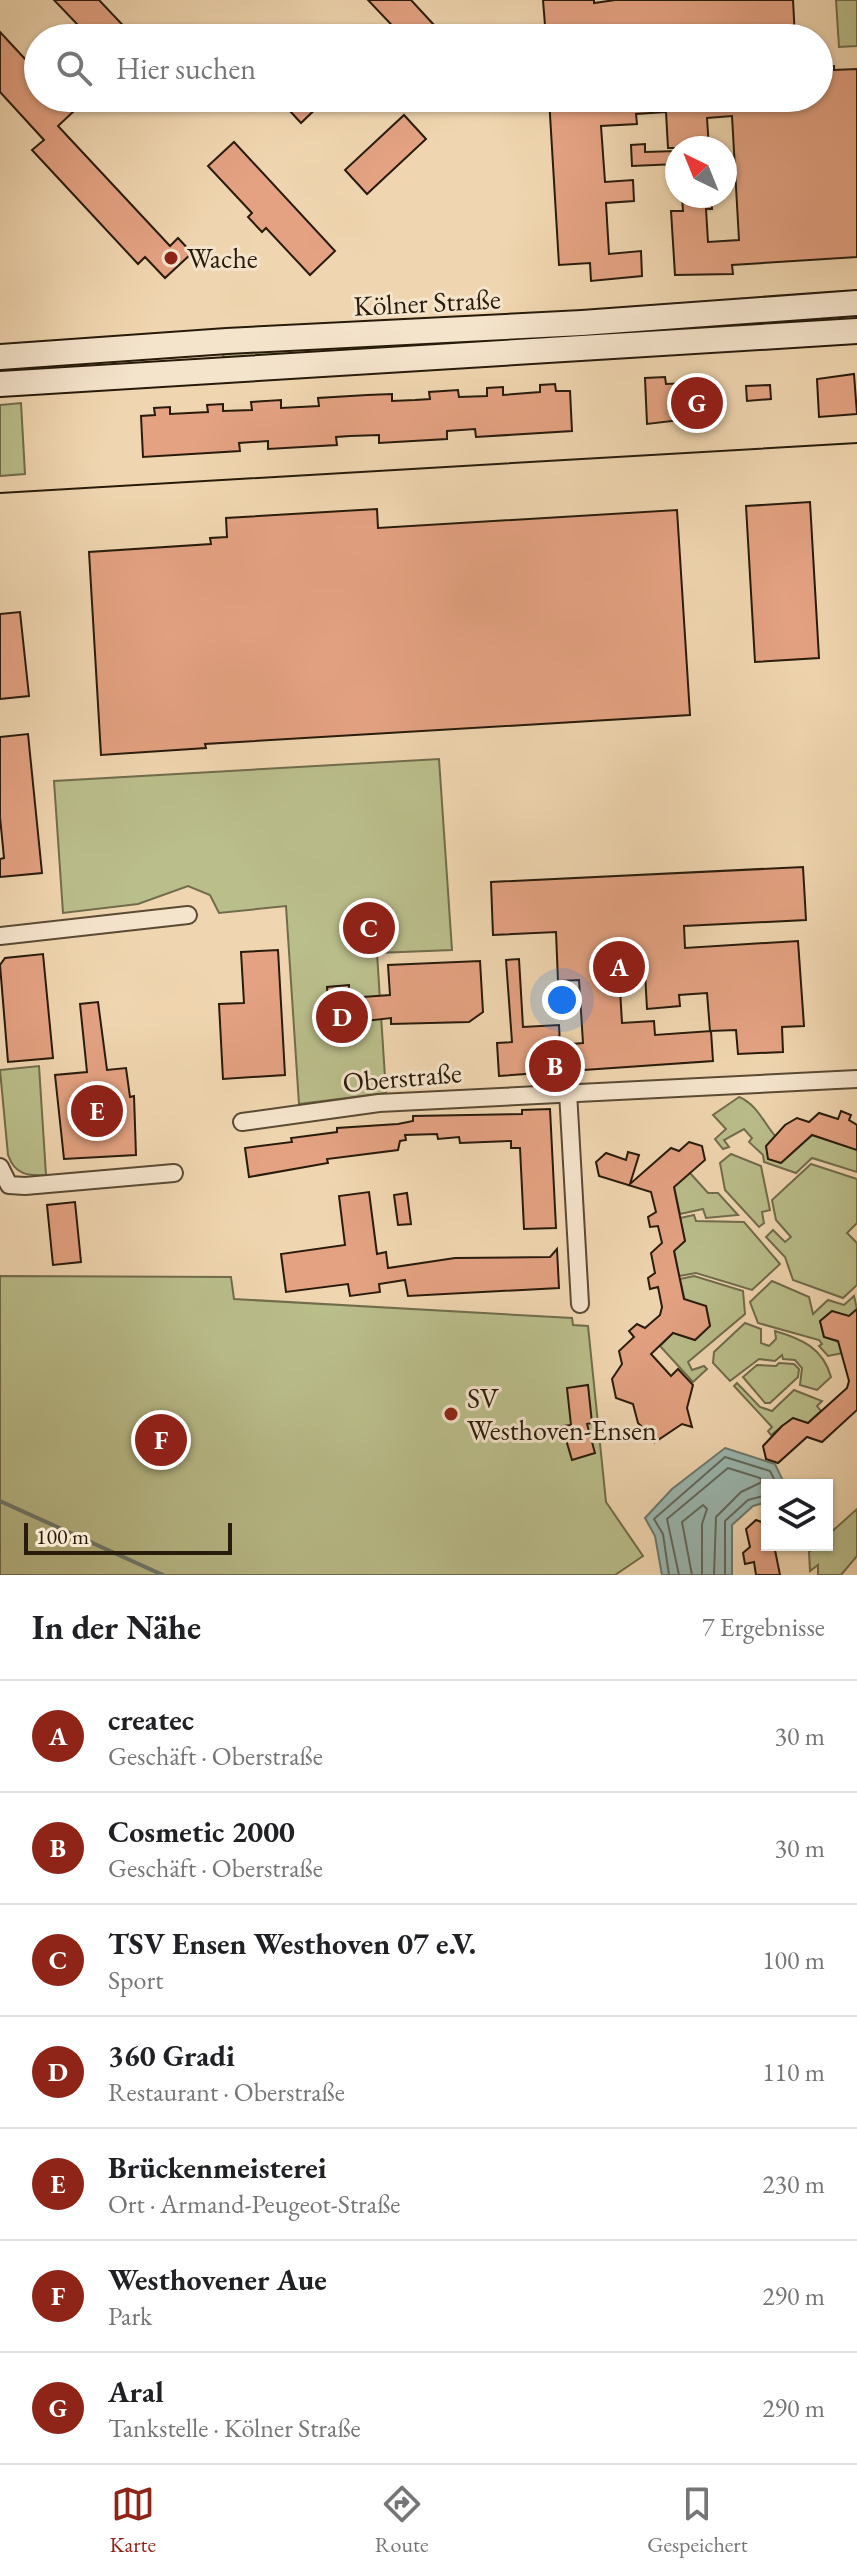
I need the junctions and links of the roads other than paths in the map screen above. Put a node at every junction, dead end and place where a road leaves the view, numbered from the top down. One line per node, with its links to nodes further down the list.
1 (857, 303): 2 (main road, Kölner Straße)
2 (595, 322): 4 (main road); 5 (main road, Kölner Straße)
3 (857, 331): 4 (main road, Kölner Straße)
4 (596, 348): 6 (main road, Kölner Straße)
5 (0, 357)
6 (0, 384)
7 (188, 915): 8 (street)
8 (0, 936)
9 (857, 1079): 10 (street, Oberstraße)
10 (568, 1092): 11 (street, Oberstraße); 14 (street)
11 (242, 1122)
12 (0, 1167): 13 (street)
13 (174, 1173)
14 (580, 1304)

